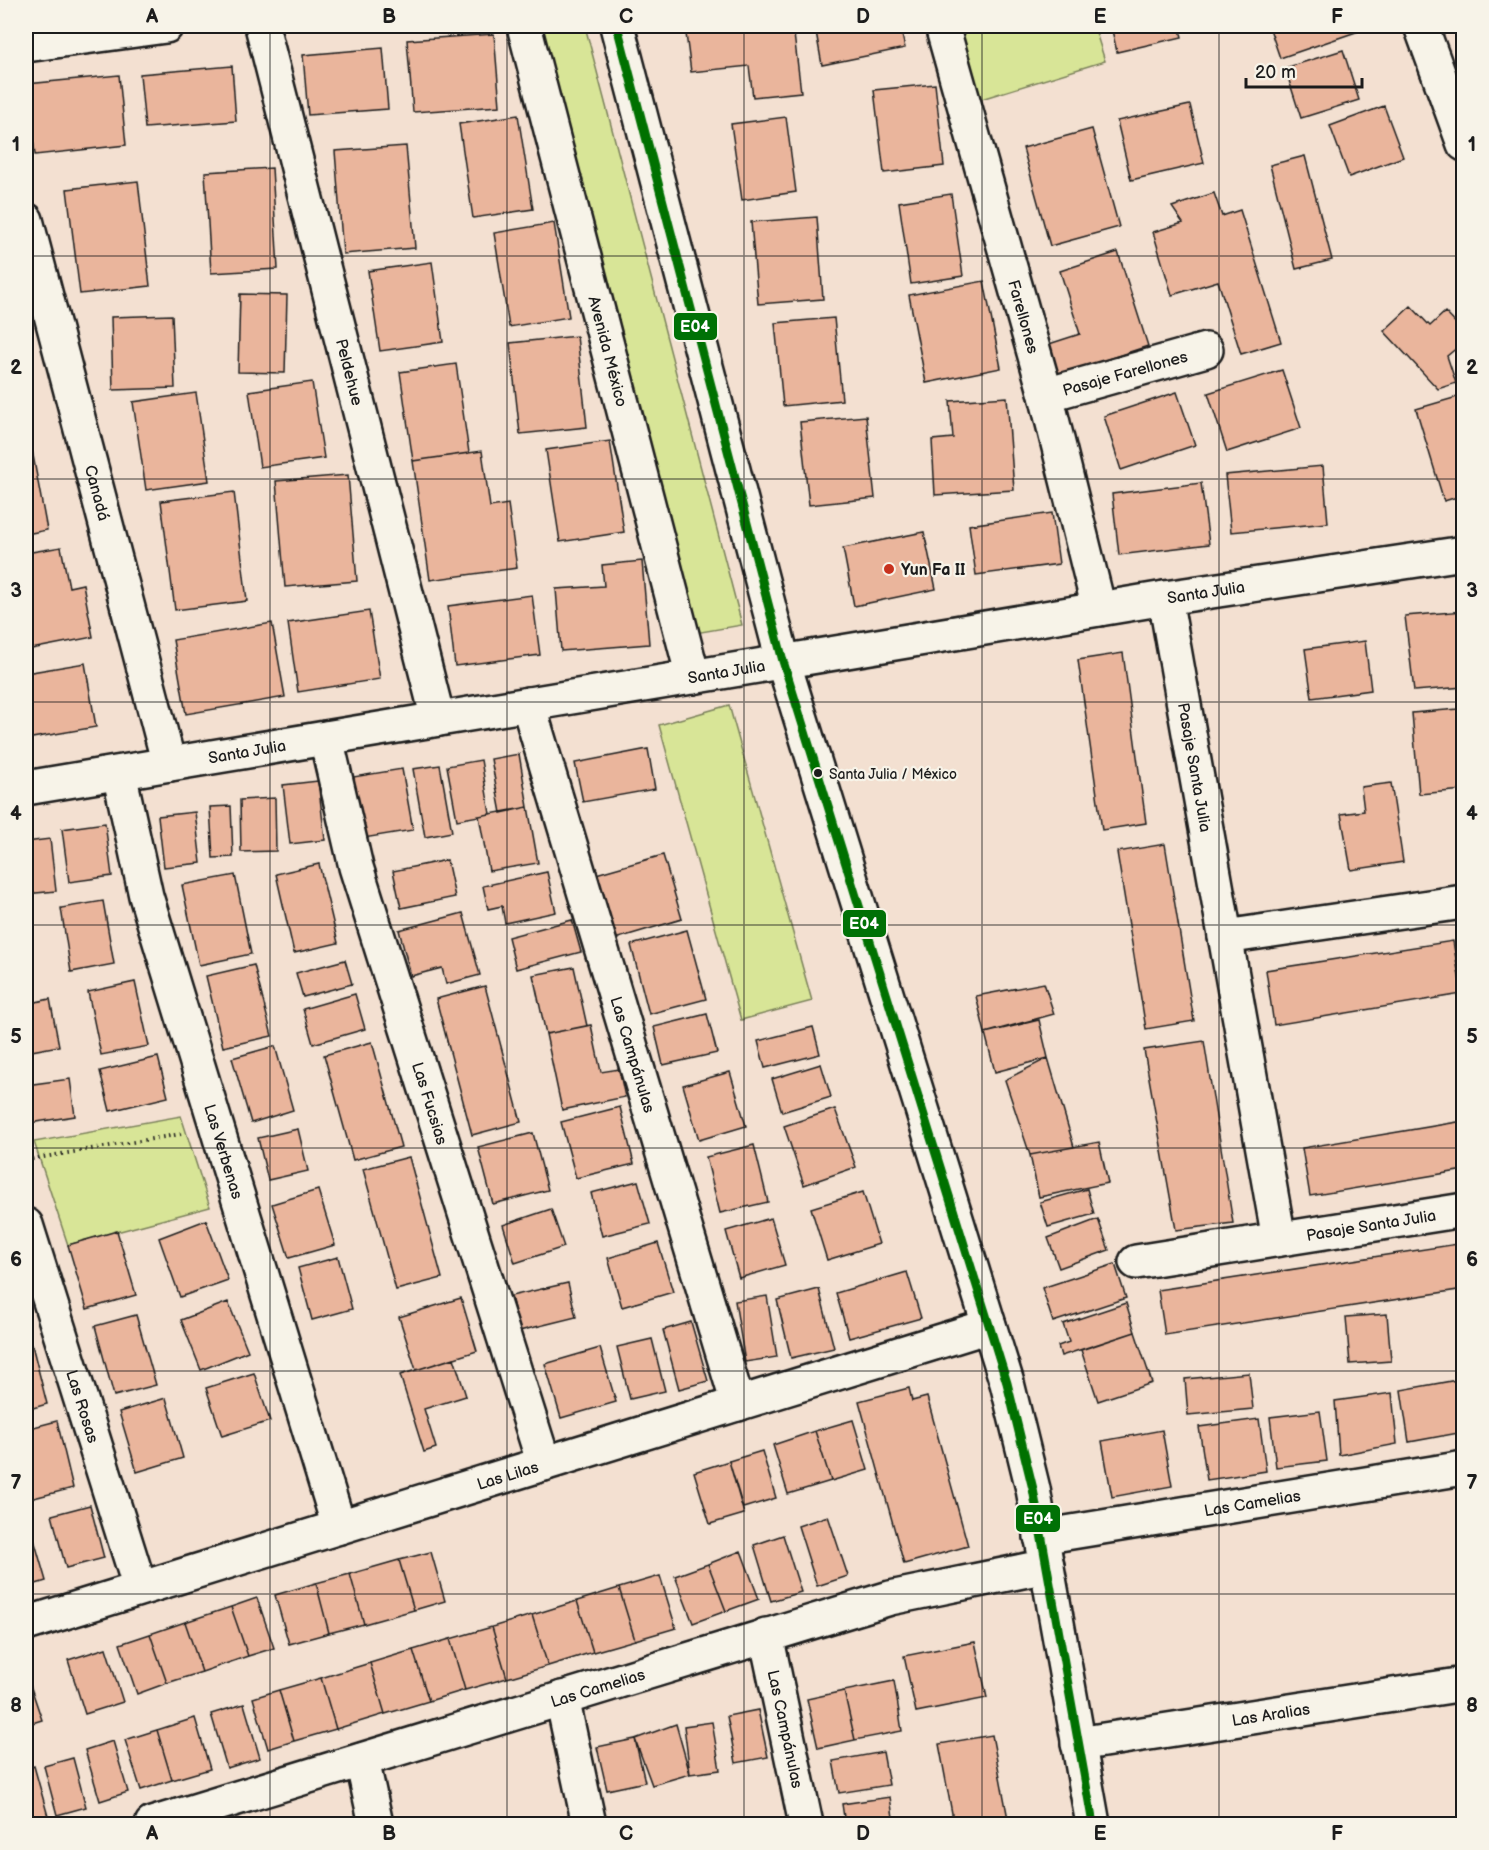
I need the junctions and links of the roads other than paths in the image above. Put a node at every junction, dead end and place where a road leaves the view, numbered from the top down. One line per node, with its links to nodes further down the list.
1 (166, 26): 7 (street)
2 (262, 26): 18 (street, Peldehue)
3 (524, 26): 16 (street, Avenida México)
4 (617, 26): 15 (street)
5 (942, 26): 11 (street, Farellones)
6 (1421, 26): 8 (street)
7 (26, 45)
8 (1464, 144)
9 (26, 220): 20 (street, Canadá)
10 (1206, 350): 11 (street, Pasaje Farellones)
11 (1046, 395): 14 (street, Farellones)
12 (1464, 553): 13 (street, Santa Julia)
13 (1165, 597): 14 (street, Santa Julia); 24 (street, Pasaje Santa Julia)
14 (1099, 609): 15 (street, Santa Julia)
15 (783, 662): 16 (street, Santa Julia); 29 (street)
16 (693, 677): 17 (street, Santa Julia)
17 (528, 704): 18 (street, Santa Julia); 30 (street, Las Campánulas)
18 (438, 719): 19 (street, Santa Julia)
19 (326, 738): 20 (street, Santa Julia); 31 (street, Las Fucsias)
20 (169, 764): 21 (street, Santa Julia)
21 (118, 772): 22 (street, Santa Julia); 33 (street, Las Verbenas)
22 (26, 788)
23 (1463, 902): 24 (street)
24 (1225, 937): 27 (street, Pasaje Santa Julia)
25 (1464, 1210): 27 (street, Pasaje Santa Julia)
26 (26, 1225): 35 (street, Las Rosas)
27 (1279, 1239): 28 (street, Pasaje Santa Julia)
28 (1136, 1262)
29 (989, 1326): 30 (street, Las Lilas); 34 (street)
30 (738, 1404): 31 (street, Las Lilas)
31 (544, 1464): 33 (street, Las Lilas)
32 (1464, 1468): 34 (street, Las Camelias)
33 (339, 1527): 35 (street, Las Lilas)
34 (1044, 1552): 37 (street, Las Camelias); 40 (street)
35 (140, 1588): 36 (street, Las Lilas)
36 (26, 1624)
37 (765, 1635): 39 (street, Las Camelias); 45 (street, Las Campánulas)
38 (1464, 1684): 40 (street, Las Aralias)
39 (562, 1698): 41 (street, Las Camelias); 44 (street)
40 (1078, 1744): 46 (street)
41 (362, 1760): 42 (street, Las Camelias); 43 (street)
42 (156, 1824)
43 (376, 1824)
44 (589, 1824)
45 (806, 1824)
46 (1093, 1824)

